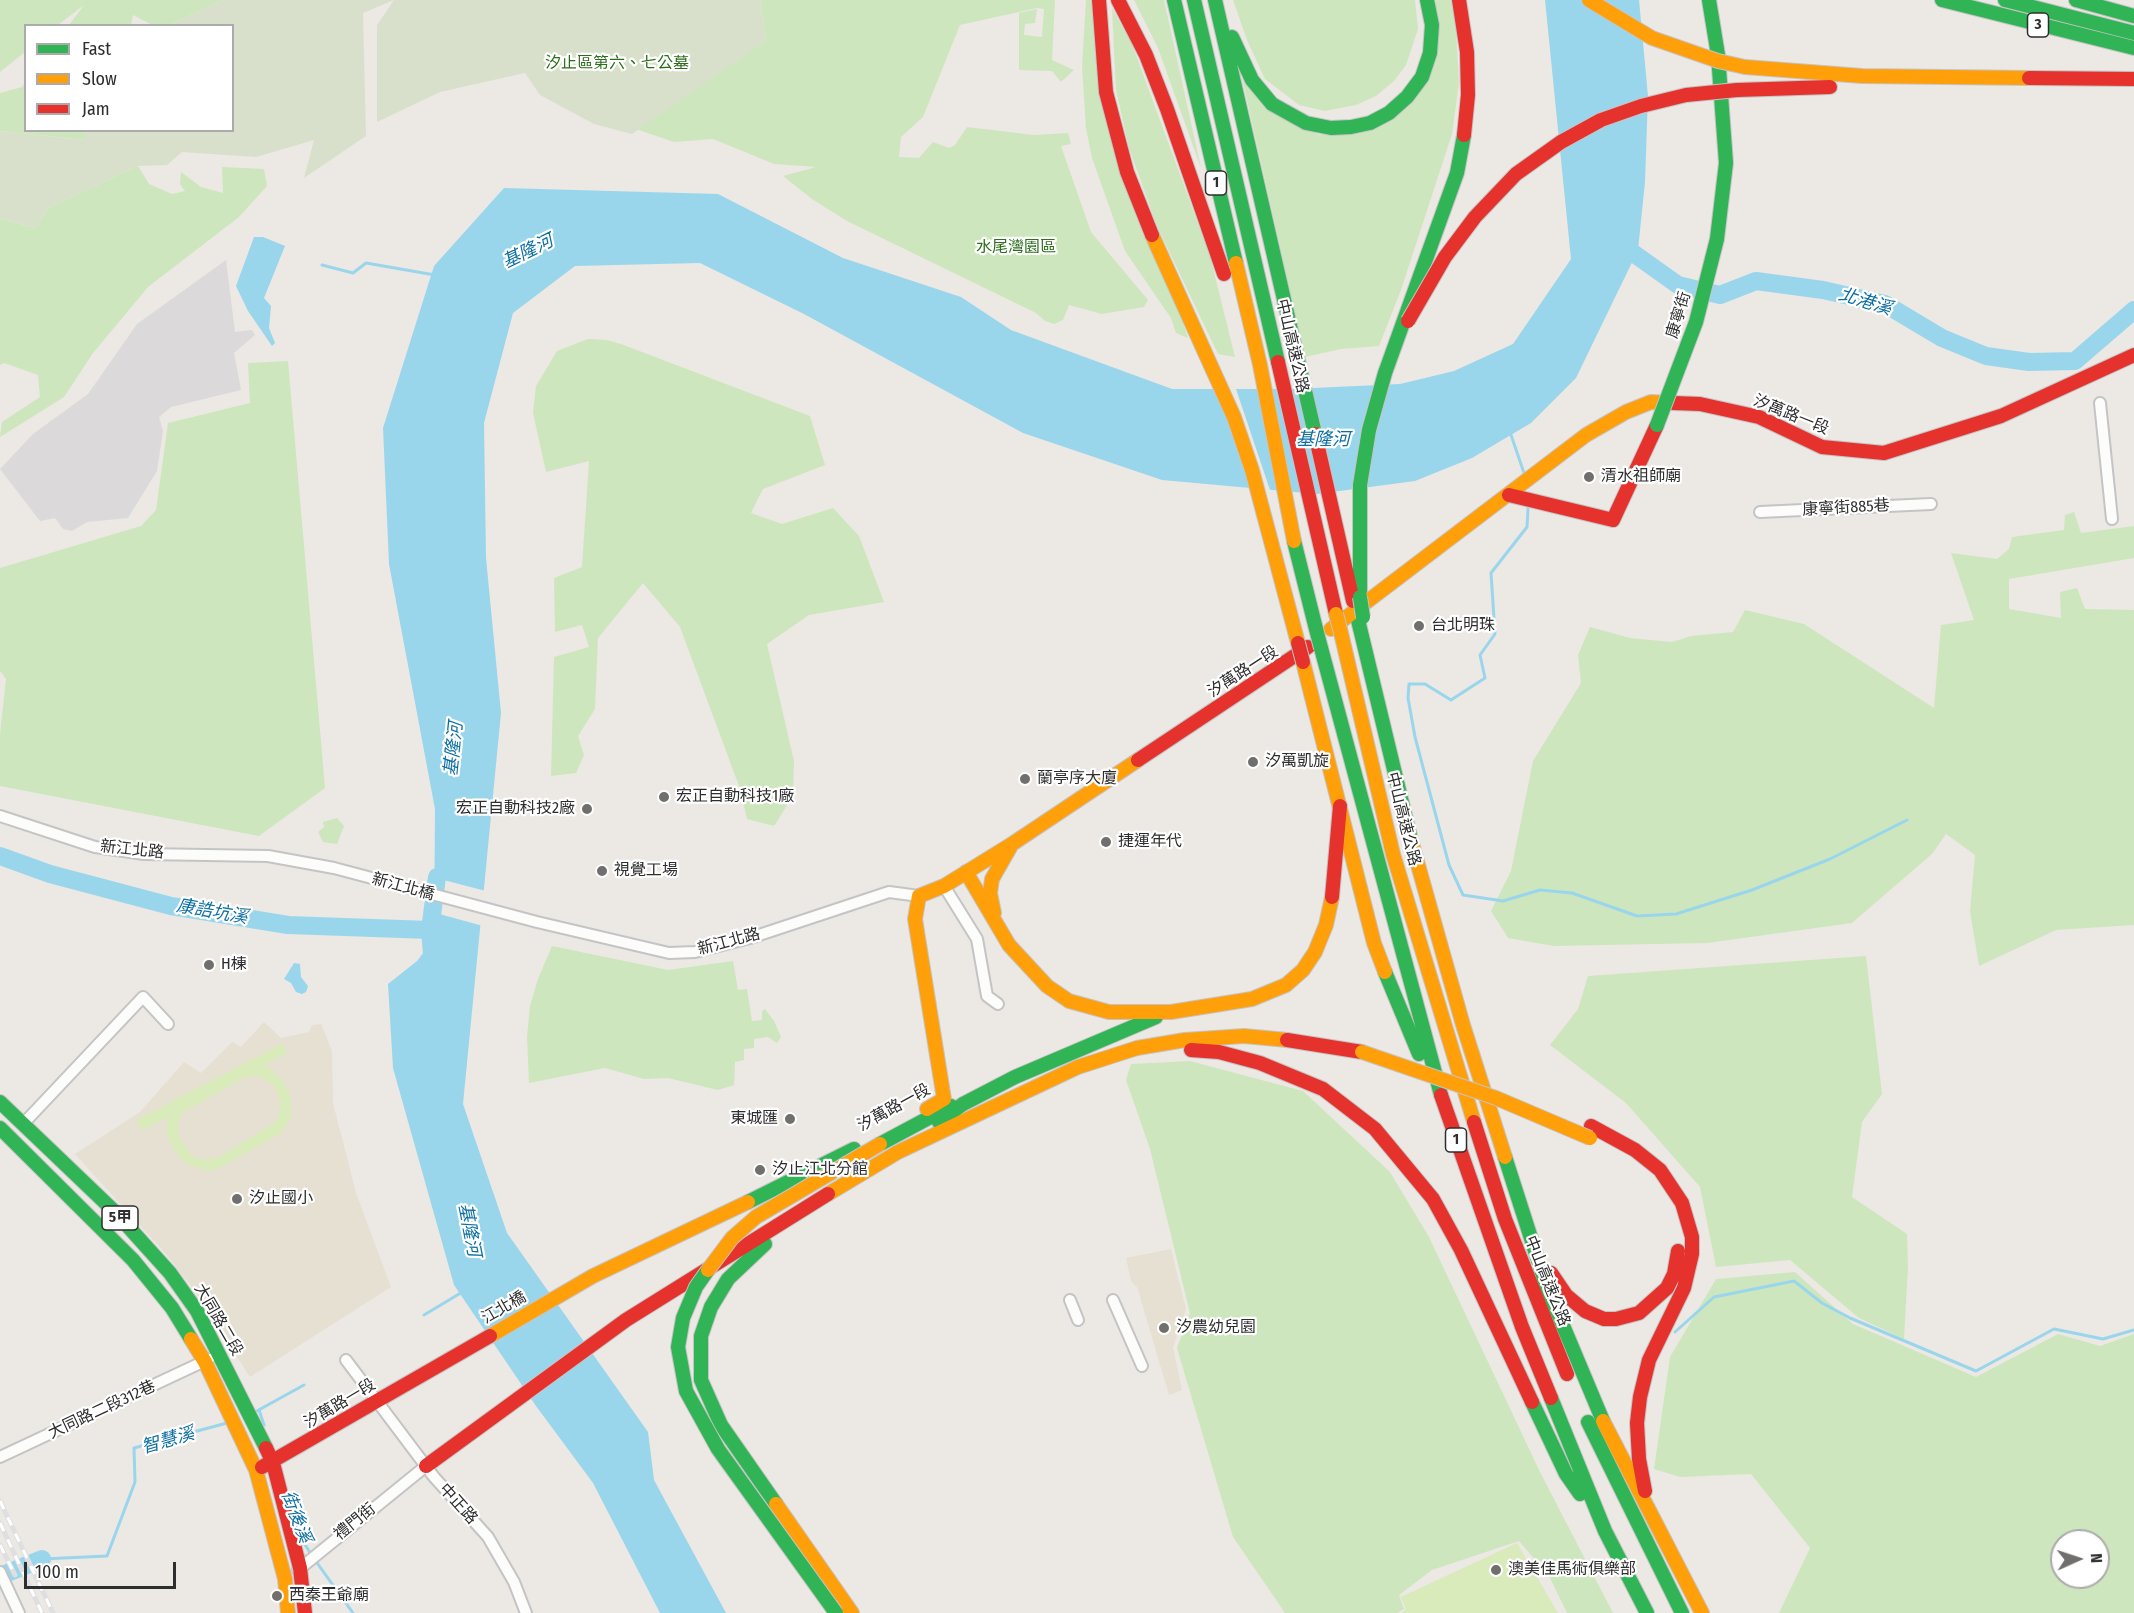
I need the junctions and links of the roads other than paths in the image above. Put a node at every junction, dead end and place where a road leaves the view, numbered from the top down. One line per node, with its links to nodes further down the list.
1 (1099, 0): 28 (main road, bridge)
2 (1118, 0): 21 (main road)
3 (1174, 0): 21 (main road, 1)
4 (1194, 0): 62 (main road, 中山高速公路 / 1, bridge)
5 (1215, 0): 27 (main road)
6 (1220, 0): 7 (main road)
7 (1427, 0)
8 (1460, 0): 19 (main road)
9 (1589, 0): 17 (main road, bridge)
10 (1709, 0): 23 (main road, 康寧街, bridge)
11 (1942, 0): 16 (main road, 3)
12 (2005, 0): 15 (main road, 3)
13 (2076, 0): 14 (main road)
14 (2134, 16)
15 (2134, 33)
16 (2134, 48)
17 (1950, 77): 18 (main road); 19 (main road, bridge)
18 (2134, 79)
19 (1394, 348): 27 (main road)
20 (2134, 355): 23 (main road, 汐萬路一段)
21 (1253, 366): 45 (main road, 1, bridge)
22 (2100, 403): 26 (street)
23 (1509, 495): 30 (main road, 汐萬路一段)
24 (1931, 504): 25 (street, 康寧街885巷)
25 (1760, 512)
26 (2112, 519)
27 (1357, 599): 52 (main road, bridge)
28 (1340, 806): 38 (main road); 45 (main road)
29 (0, 816): 31 (street, 新江北路)
30 (1012, 844): 32 (main road, 汐萬路一段); 36 (main road)
31 (268, 856): 35 (street, 新江北橋)
32 (966, 872): 33 (main road, 汐萬路一段); 36 (main road)
33 (944, 886): 34 (main road, 汐萬路一段); 37 (street)
34 (919, 896): 35 (street, 新江北路); 53 (main road, 汐萬路一段)
35 (537, 922)
36 (999, 928): 38 (main road)
37 (998, 1004)
38 (1171, 1012): 40 (main road)
39 (168, 1024): 46 (street)
40 (1104, 1041): 41 (main road); 44 (main road)
41 (1366, 1047): 42 (main road); 48 (main road, bridge)
42 (1112, 1057): 50 (main road); 70 (main road)
43 (0, 1102): 46 (main road, 大同路二段 / 5甲)
44 (963, 1104): 50 (main road); 78 (main road, bridge)
45 (1447, 1116): 70 (main road, 1)
46 (27, 1127): 49 (main road); 57 (main road, 大同路二段 / 5甲)
47 (0, 1128): 49 (main road, 大同路二段 / 5甲)
48 (1590, 1132): 52 (main road); 69 (main road)
49 (21, 1148): 59 (main road, 大同路二段 / 5甲)
50 (898, 1152): 51 (main road)
51 (807, 1207): 67 (main road); 79 (main road)
52 (1527, 1225): 69 (main road)
53 (585, 1280): 60 (main road, 江北橋)
54 (1070, 1300): 56 (street)
55 (1113, 1300): 61 (street)
56 (1078, 1320)
57 (219, 1352): 59 (street, 大同路二段312巷); 66 (main road, 大同路二段 / 5甲)
58 (346, 1360): 63 (street, 中正路)
59 (204, 1362): 65 (street, 大同路二段312巷); 68 (main road, 大同路二段 / 5甲)
60 (438, 1364): 63 (main road, 汐萬路一段)
61 (1142, 1366)
62 (1573, 1387)
63 (375, 1402): 66 (main road, 汐萬路一段); 67 (street, 中正路)
64 (1582, 1408): 81 (main road)
65 (0, 1457)
66 (276, 1461): 68 (main road, 汐萬路一段); 71 (main road, 大同路二段 / 5甲)
67 (426, 1466): 71 (street, 禮門街); 77 (street, 中正路)
68 (256, 1470): 73 (main road, 大同路二段 / 5甲)
69 (1648, 1506): 82 (main road)
70 (1605, 1531): 80 (main road, 1)
71 (309, 1560): 73 (street, 禮門街); 76 (main road, 大同路二段 / 5甲)
72 (0, 1572): 74 (street)
73 (285, 1580): 75 (main road, 大同路二段 / 5甲)
74 (18, 1612)
75 (288, 1613)
76 (305, 1613)
77 (526, 1613)
78 (836, 1613)
79 (852, 1613)
80 (1647, 1613)
81 (1682, 1613)
82 (1702, 1613)

